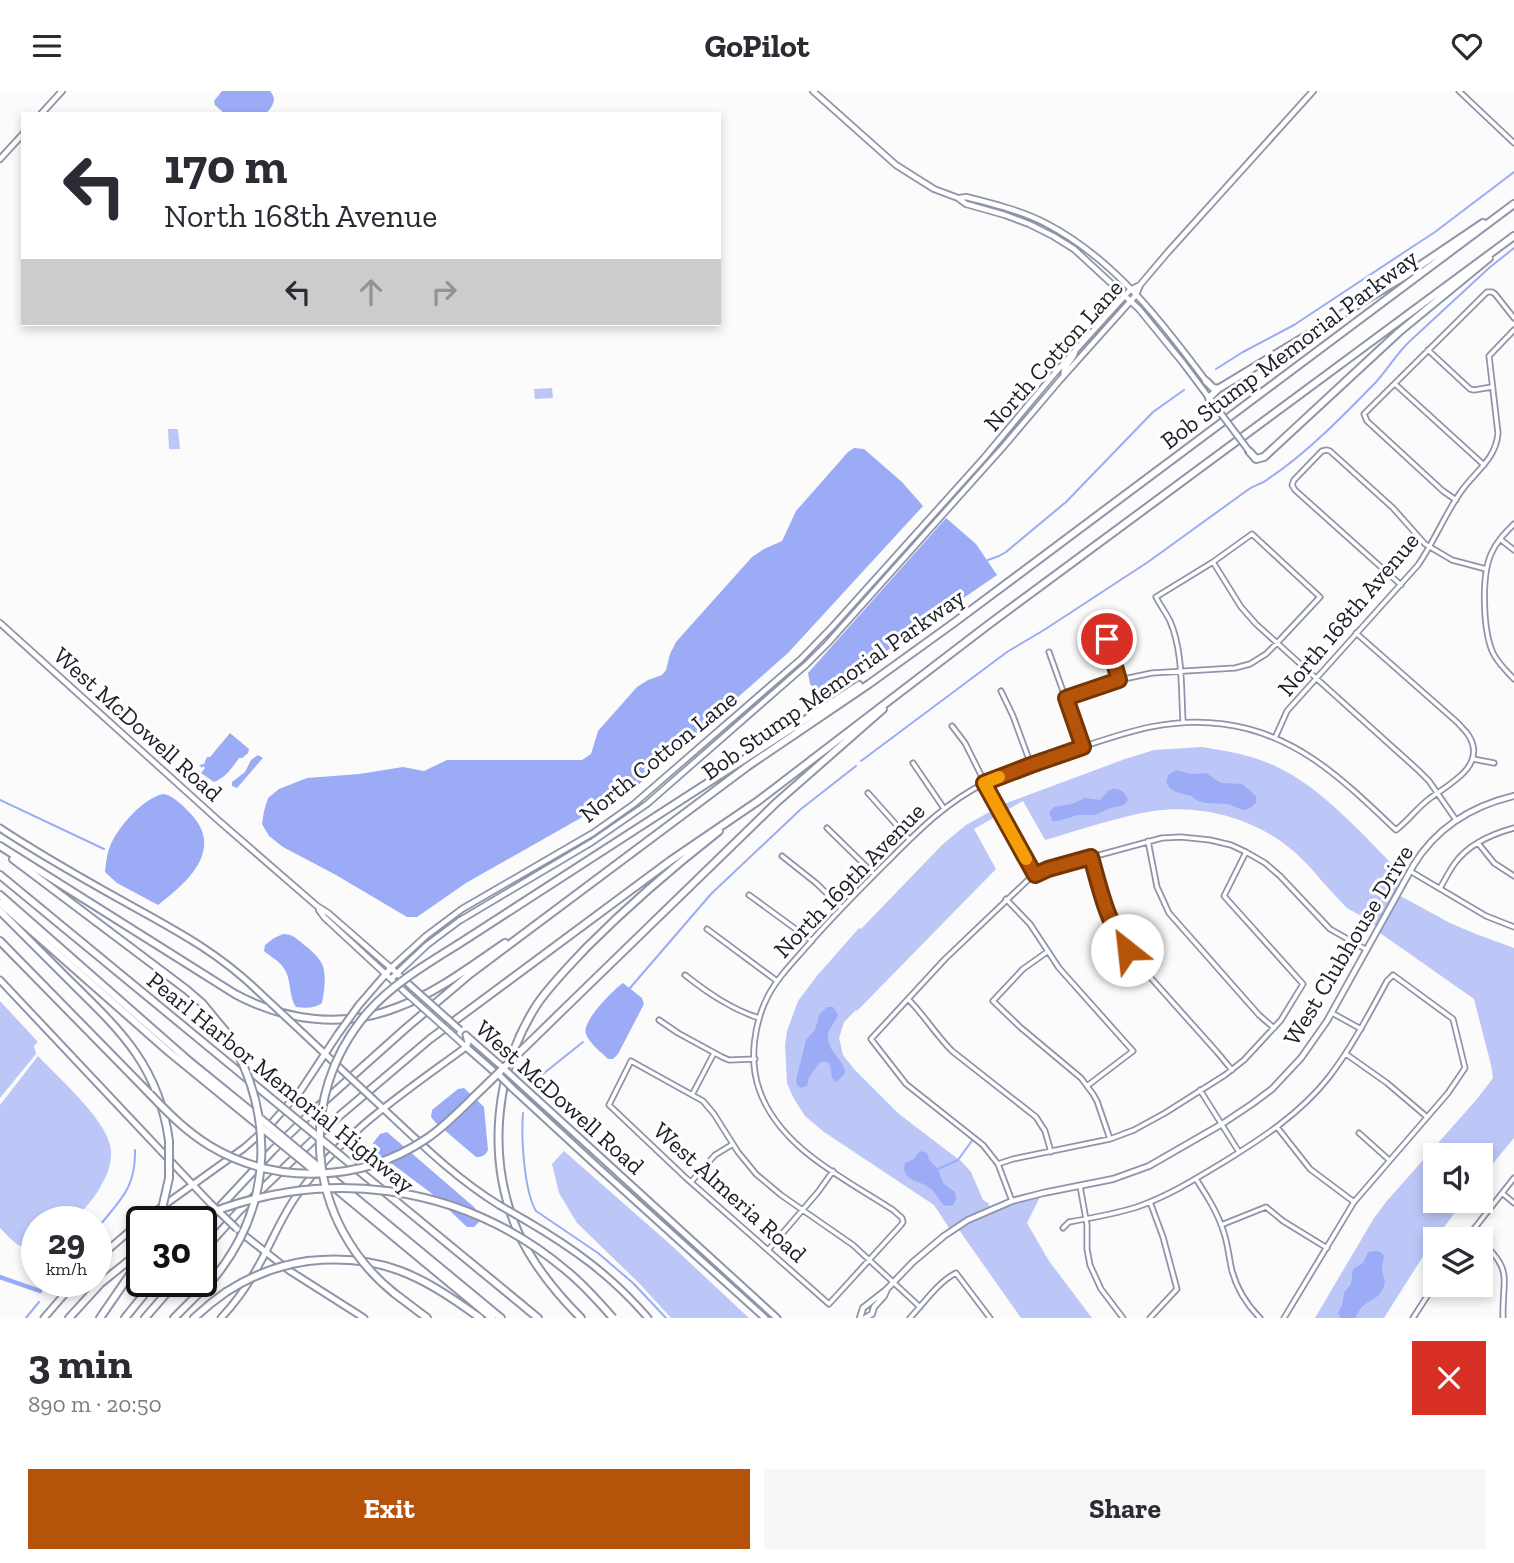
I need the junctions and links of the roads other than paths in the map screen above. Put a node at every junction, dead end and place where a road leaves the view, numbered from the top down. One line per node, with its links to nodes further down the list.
1 (62, 91): 5 (main road)
2 (813, 91): 9 (main road)
3 (1313, 91): 13 (main road, North Cotton Lane)
4 (1459, 91): 7 (street)
5 (43, 112)
6 (21, 136): 8 (main road)
7 (1514, 143)
8 (0, 159)
9 (958, 198): 14 (main road); 16 (main road)
10 (1514, 203): 26 (highway); 44 (highway, Bob Stump Memorial Parkway)
11 (1514, 236): 12 (highway, Bob Stump Memorial Parkway)
12 (1502, 244): 28 (highway); 49 (highway, Bob Stump Memorial Parkway)
13 (1140, 285): 14 (main road, North Cotton Lane); 15 (main road, North Cotton Lane)
14 (1130, 290): 15 (main road); 16 (main road, North Cotton Lane)
15 (1136, 295): 17 (main road, North Cotton Lane); 23 (main road)
16 (1125, 296): 17 (main road); 20 (main road, North Cotton Lane)
17 (1130, 301): 22 (main road, North Cotton Lane); 27 (main road)
18 (1514, 319): 21 (street)
19 (1514, 330): 25 (street, North 168th Avenue)
20 (1075, 351): 22 (main road); 96 (main road, North Cotton Lane)
21 (1428, 351): 24 (street); 25 (street)
22 (1064, 375): 96 (main road, North Cotton Lane)
23 (1206, 381): 26 (highway)
24 (1394, 383): 29 (street); 30 (street)
25 (1492, 387): 29 (street, North 168th Avenue)
26 (1219, 389): 27 (highway)
27 (1209, 398): 28 (main road, bridge)
28 (1248, 451)
29 (1484, 465): 30 (street, North 168th Avenue)
30 (1456, 500): 33 (street, North 168th Avenue)
31 (1514, 524): 32 (street)
32 (1500, 539): 34 (street); 36 (street)
33 (1430, 547): 36 (street); 37 (street, North 168th Avenue); 37 (street)
34 (1514, 550)
35 (1213, 562): 41 (street); 41 (street); 43 (street)
36 (1486, 569): 46 (street)
37 (1401, 585): 40 (street, North 168th Avenue)
38 (1101, 618): 47 (street)
39 (0, 624): 87 (main road, West McDowell Road)
40 (1356, 633): 45 (street, North 168th Avenue); 55 (street)
41 (1277, 643): 43 (street); 45 (street)
42 (1049, 652): 50 (street)
43 (1180, 670): 47 (street); 51 (street)
44 (885, 671): 86 (highway, Bob Stump Memorial Parkway); 173 (highway, bridge)
45 (1316, 678): 53 (street, North 168th Avenue); 61 (street)
46 (1514, 679)
47 (1119, 680): 50 (street)
48 (1001, 691): 58 (street)
49 (894, 698): 63 (highway, Bob Stump Memorial Parkway); 92 (highway, bridge)
50 (1066, 698): 54 (street)
51 (1183, 721): 53 (street, North 169th Avenue); 54 (street, North 169th Avenue)
52 (952, 726): 59 (street)
53 (1275, 738): 61 (street, North 169th Avenue)
54 (1083, 747): 58 (street, North 169th Avenue)
55 (1473, 759): 57 (street); 61 (street)
56 (913, 763): 64 (street)
57 (1494, 763)
58 (1031, 765): 59 (street, North 169th Avenue)
59 (984, 783): 64 (street, North 169th Avenue); 79 (street)
60 (868, 793): 69 (street)
61 (1438, 793): 65 (street)
62 (1514, 796): 65 (main road, West Clubhouse Drive)
63 (758, 801): 149 (highway, Bob Stump Memorial Parkway); 178 (highway)
64 (944, 808): 69 (street, North 169th Avenue)
65 (1456, 820): 76 (main road, West Clubhouse Drive)
66 (0, 828): 110 (main road, bridge)
67 (827, 828): 77 (street)
68 (1514, 828): 71 (street)
69 (909, 839): 77 (street, North 169th Avenue)
70 (1148, 841): 73 (street); 75 (street); 105 (street)
71 (1478, 843): 80 (street); 81 (street)
72 (0, 847): 86 (highway); 169 (highway, bridge)
73 (1245, 852): 94 (street); 105 (street)
74 (782, 856): 88 (street)
75 (1091, 857): 79 (street); 113 (street)
76 (1410, 871): 81 (street); 94 (main road, West Clubhouse Drive)
77 (874, 874): 88 (street, North 169th Avenue)
78 (0, 875): 177 (highway, Pearl Harbor Memorial Highway, bridge)
79 (1035, 875): 84 (street)
80 (1514, 876)
81 (1440, 888): 90 (street)
82 (0, 895): 119 (highway)
83 (749, 895): 93 (street)
84 (1006, 899): 95 (street); 101 (street)
85 (0, 903): 119 (highway, Pearl Harbor Memorial Highway)
86 (564, 903): 142 (highway, Bob Stump Memorial Parkway)
87 (317, 906): 96 (main road, West McDowell Road); 98 (main road, West McDowell Road)
88 (841, 908): 93 (street, North 169th Avenue)
89 (0, 911): 141 (highway, bridge)
90 (1514, 927)
91 (707, 929): 100 (street)
92 (0, 941)
93 (811, 941): 100 (street, North 169th Avenue)
94 (1367, 950): 102 (main road, West Clubhouse Drive)
95 (1047, 952): 114 (street); 114 (street)
96 (394, 971): 98 (main road, North Cotton Lane); 107 (main road, West McDowell Road, bridge)
97 (685, 975): 103 (street)
98 (389, 976): 108 (main road, West McDowell Road, bridge); 110 (main road, North Cotton Lane, bridge)
99 (0, 980): 134 (main road)
100 (777, 981): 103 (street, North 169th Avenue)
101 (908, 999): 125 (street); 128 (street)
102 (1332, 1013): 106 (street); 120 (main road, West Clubhouse Drive)
103 (759, 1018): 112 (street, North 169th Avenue)
104 (659, 1020): 109 (street)
105 (1274, 1028): 113 (street)
106 (1361, 1029): 111 (street); 118 (street)
107 (463, 1032): 108 (main road); 182 (main road, West McDowell Road, bridge)
108 (466, 1047): 117 (main road); 181 (main road, West McDowell Road, bridge)
109 (714, 1053): 112 (street); 116 (street)
110 (326, 1054): 117 (main road, bridge); 134 (main road, North Cotton Lane)
111 (1346, 1054): 118 (street); 121 (street)
112 (755, 1059): 129 (street, North 169th Avenue)
113 (1232, 1071): 115 (street)
114 (1087, 1086): 123 (street)
115 (1200, 1090): 120 (street); 123 (street)
116 (691, 1095): 124 (street); 133 (street, West Almeria Road)
117 (383, 1109): 154 (main road); 180 (main road, bridge)
118 (1427, 1117): 127 (street)
119 (259, 1121): 130 (highway, Pearl Harbor Memorial Highway, bridge)
120 (1222, 1124): 126 (street); 135 (main road, West Clubhouse Drive)
121 (1276, 1128): 126 (street); 139 (street)
122 (1359, 1133): 127 (street)
123 (1110, 1139): 125 (street)
124 (733, 1144): 133 (street); 144 (street)
125 (1051, 1152): 128 (street)
126 (1239, 1152): 132 (street)
127 (1389, 1160): 139 (street)
128 (998, 1164): 137 (street)
129 (833, 1171): 144 (street); 155 (street, North 169th Avenue)
130 (322, 1173): 175 (highway, Pearl Harbor Memorial Highway); 176 (highway)
131 (1514, 1178): 136 (street)
132 (1196, 1179): 138 (street); 146 (street)
133 (691, 1182): 152 (street, West Almeria Road)
134 (192, 1184): 150 (main road, North Cotton Lane); 154 (main road, bridge)
135 (1080, 1186): 137 (main road, West Clubhouse Drive); 145 (street)
136 (1502, 1193): 140 (street); 147 (street)
137 (1012, 1201): 158 (main road, West Clubhouse Drive)
138 (1150, 1202): 145 (street); 187 (street)
139 (1354, 1202): 151 (street)
140 (1514, 1203)
141 (163, 1206)
142 (217, 1210)
143 (217, 1210): 179 (highway, bridge)
144 (803, 1211): 152 (street); 155 (street)
145 (1086, 1219): 148 (street); 186 (street)
146 (1221, 1225): 151 (street); 188 (street)
147 (1475, 1227)
148 (1063, 1228)
149 (217, 1235)
150 (112, 1246)
151 (1326, 1248): 189 (street)
152 (768, 1250): 155 (street, West Almeria Road)
153 (1493, 1250): 191 (street)
154 (265, 1253): 171 (main road); 172 (main road)
155 (870, 1260): 158 (street)
156 (126, 1262): 165 (highway)
157 (126, 1280): 166 (highway)
158 (894, 1282): 163 (street); 183 (main road, West Clubhouse Drive)
159 (62, 1297): 164 (main road)
160 (142, 1297): 167 (highway)
161 (163, 1297): 168 (highway)
162 (1427, 1297): 190 (street)
163 (920, 1307): 184 (street); 185 (street)
164 (44, 1318)
165 (69, 1318)
166 (100, 1318)
167 (125, 1318)
168 (145, 1318)
169 (174, 1318)
170 (194, 1318): 174 (highway, bridge)
171 (221, 1318)
172 (364, 1318)
173 (427, 1318)
174 (480, 1318)
175 (492, 1318)
176 (501, 1318)
177 (538, 1318)
178 (581, 1318)
179 (613, 1318)
180 (648, 1318)
181 (765, 1318)
182 (777, 1318)
183 (863, 1318)
184 (910, 1318)
185 (990, 1318)
186 (1123, 1318)
187 (1150, 1318)
188 (1260, 1318)
189 (1284, 1318)
190 (1414, 1318)
191 (1503, 1318)

